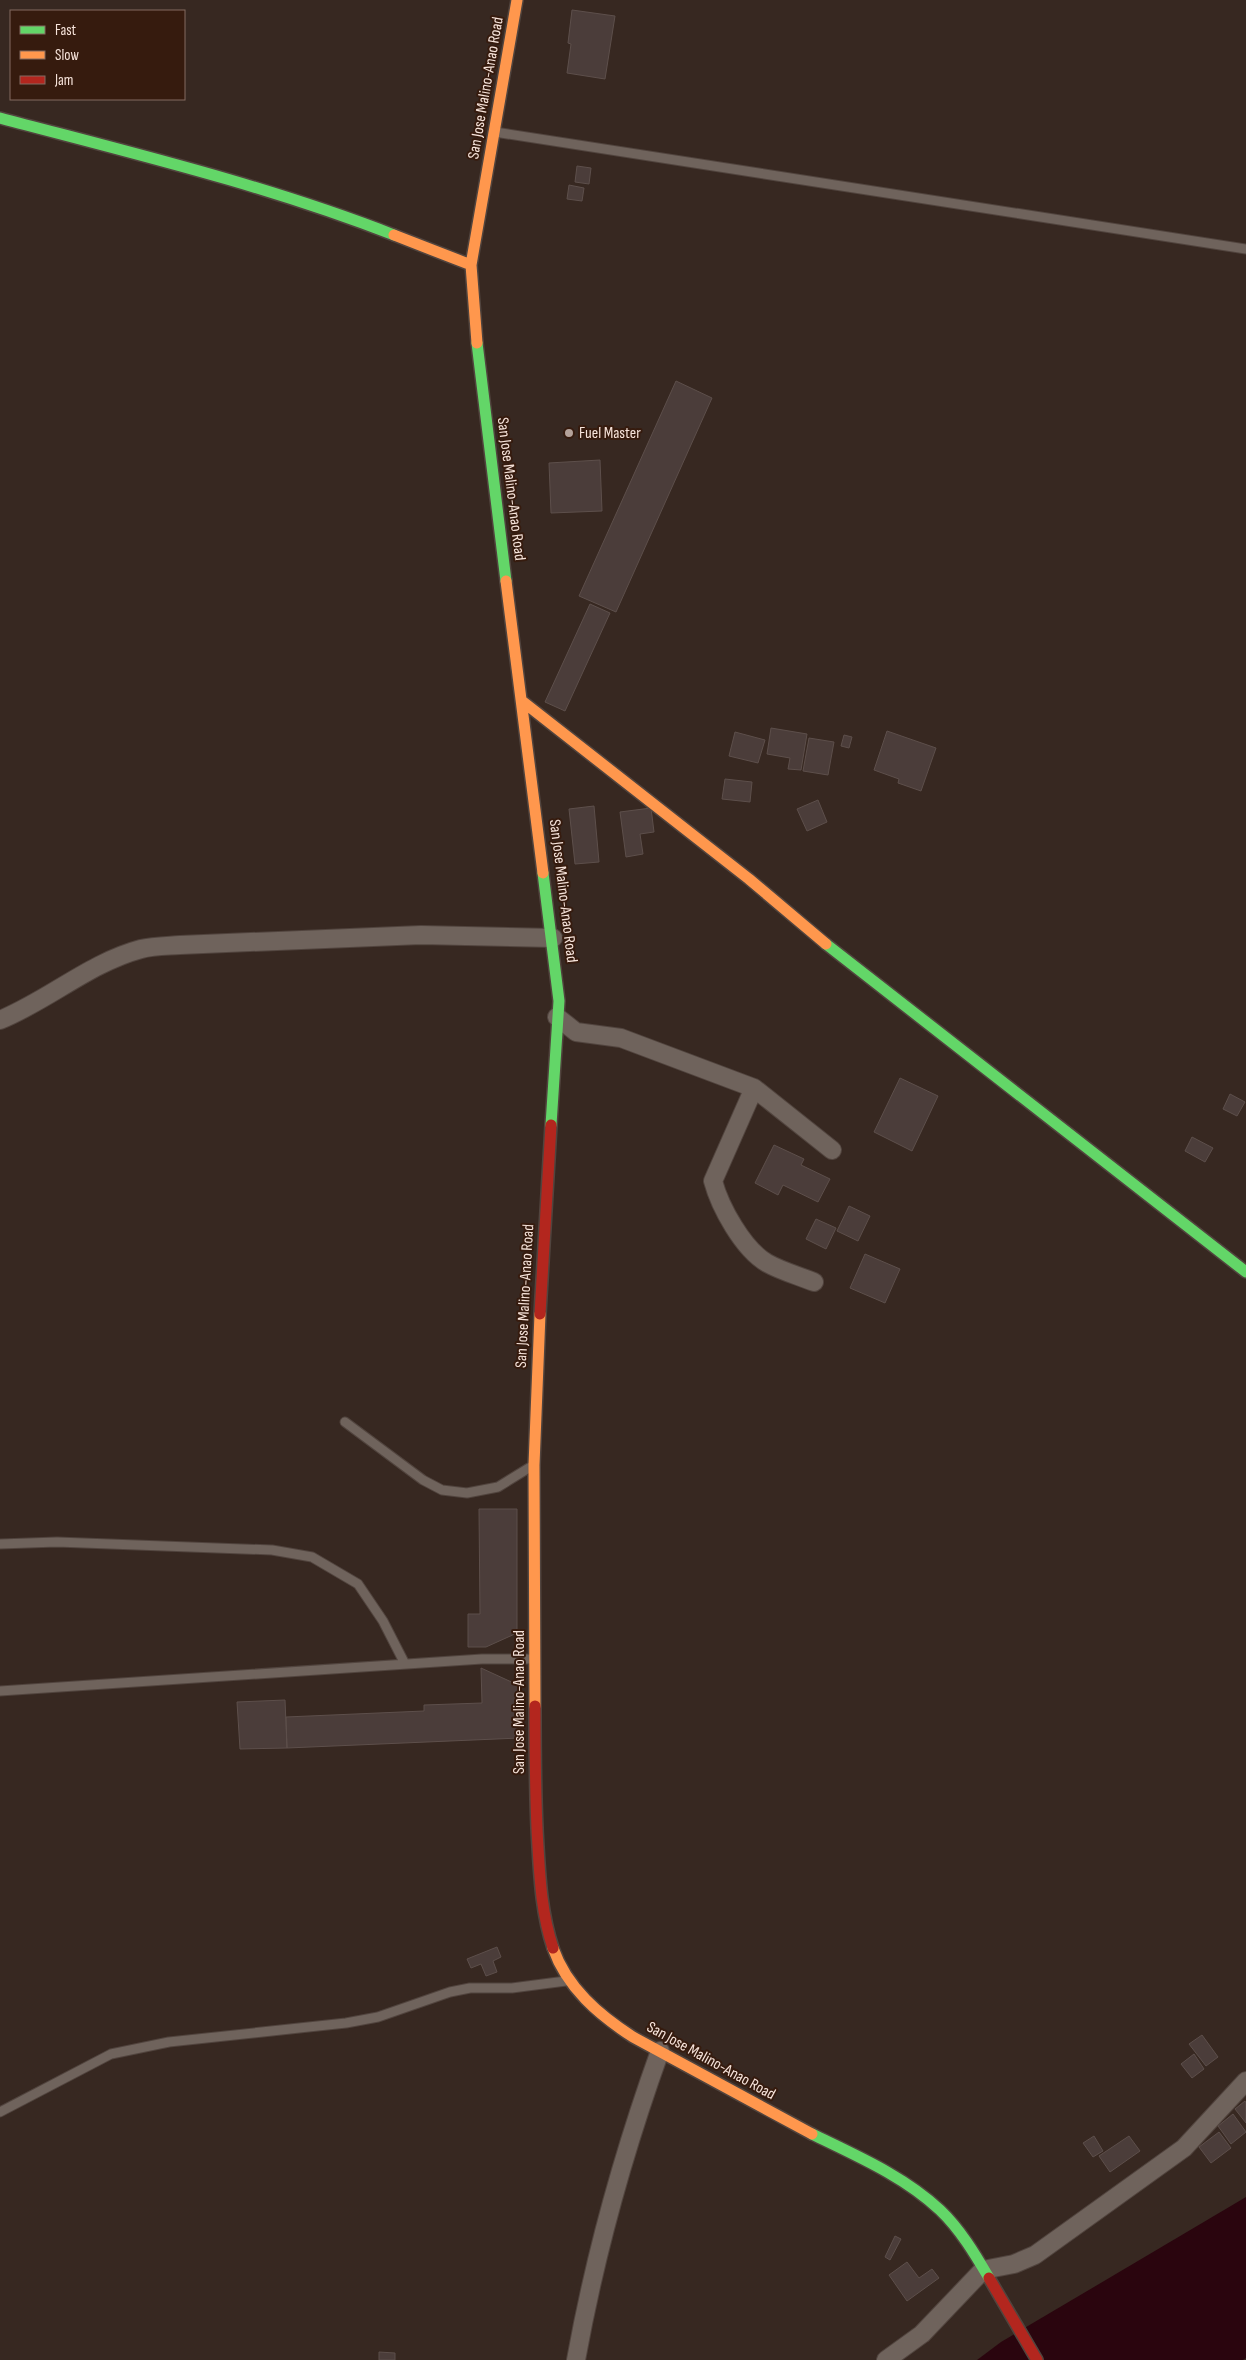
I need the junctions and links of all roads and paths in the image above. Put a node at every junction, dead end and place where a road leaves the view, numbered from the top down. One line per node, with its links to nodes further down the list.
1 (517, 0): 3 (main road, San Jose Malino-Anao Road)
2 (0, 118): 5 (main road)
3 (494, 132): 4 (lane); 5 (main road, San Jose Malino-Anao Road)
4 (1246, 249)
5 (472, 265): 6 (main road, San Jose Malino-Anao Road)
6 (522, 701): 7 (main road, San Jose Malino-Anao Road); 12 (main road)
7 (552, 938): 8 (main road, San Jose Malino-Anao Road); 9 (street)
8 (557, 1016): 10 (street); 15 (main road, San Jose Malino-Anao Road)
9 (0, 1020)
10 (754, 1088): 11 (street); 13 (street)
11 (832, 1150)
12 (1246, 1272)
13 (814, 1282)
14 (345, 1422): 15 (lane)
15 (534, 1465): 17 (main road, San Jose Malino-Anao Road)
16 (0, 1544): 18 (lane)
17 (535, 1659): 18 (lane); 20 (main road, San Jose Malino-Anao Road)
18 (405, 1664): 19 (lane)
19 (0, 1691)
20 (569, 1981): 21 (main road, San Jose Malino-Anao Road); 23 (lane)
21 (660, 2051): 24 (main road, San Jose Malino-Anao Road); 25 (street)
22 (1246, 2081): 24 (street)
23 (0, 2112)
24 (983, 2270): 26 (street); 27 (main road, San Jose Malino-Anao Road)
25 (576, 2360)
26 (886, 2360)
27 (1037, 2360)

